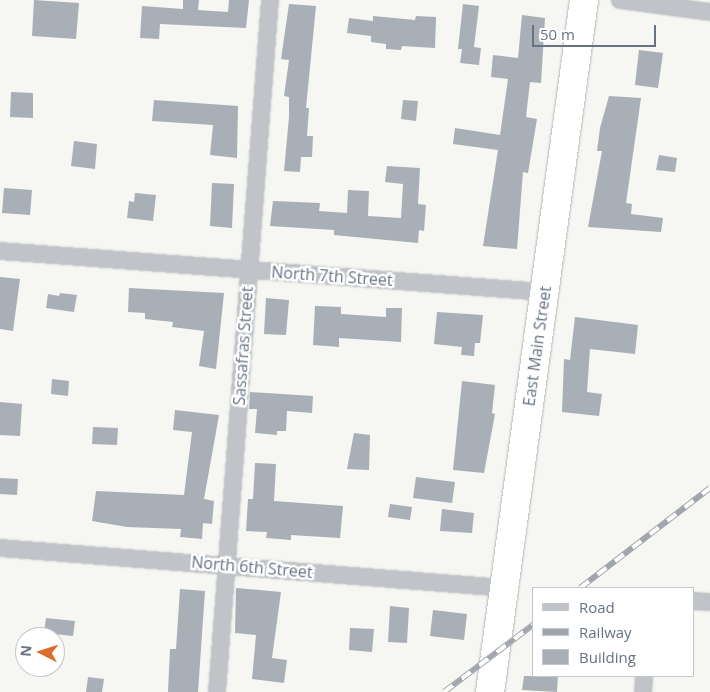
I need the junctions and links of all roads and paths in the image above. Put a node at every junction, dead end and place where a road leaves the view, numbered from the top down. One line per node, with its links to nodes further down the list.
1 (270, 0): 6 (street, Sassafras Street)
2 (584, 0): 7 (highway, East Main Street)
3 (620, 0): 4 (street)
4 (710, 12)
5 (0, 251): 6 (street, North 7th Street)
6 (248, 269): 7 (street, North 7th Street); 9 (street, Sassafras Street)
7 (544, 292): 10 (highway, East Main Street)
8 (0, 548): 9 (street, North 6th Street)
9 (226, 565): 10 (street, North 6th Street); 14 (street, Sassafras Street)
10 (505, 588): 15 (highway, East Main Street)
11 (695, 601): 12 (street)
12 (710, 602)
13 (644, 677): 16 (street)
14 (216, 692)
15 (490, 692)
16 (642, 692)

